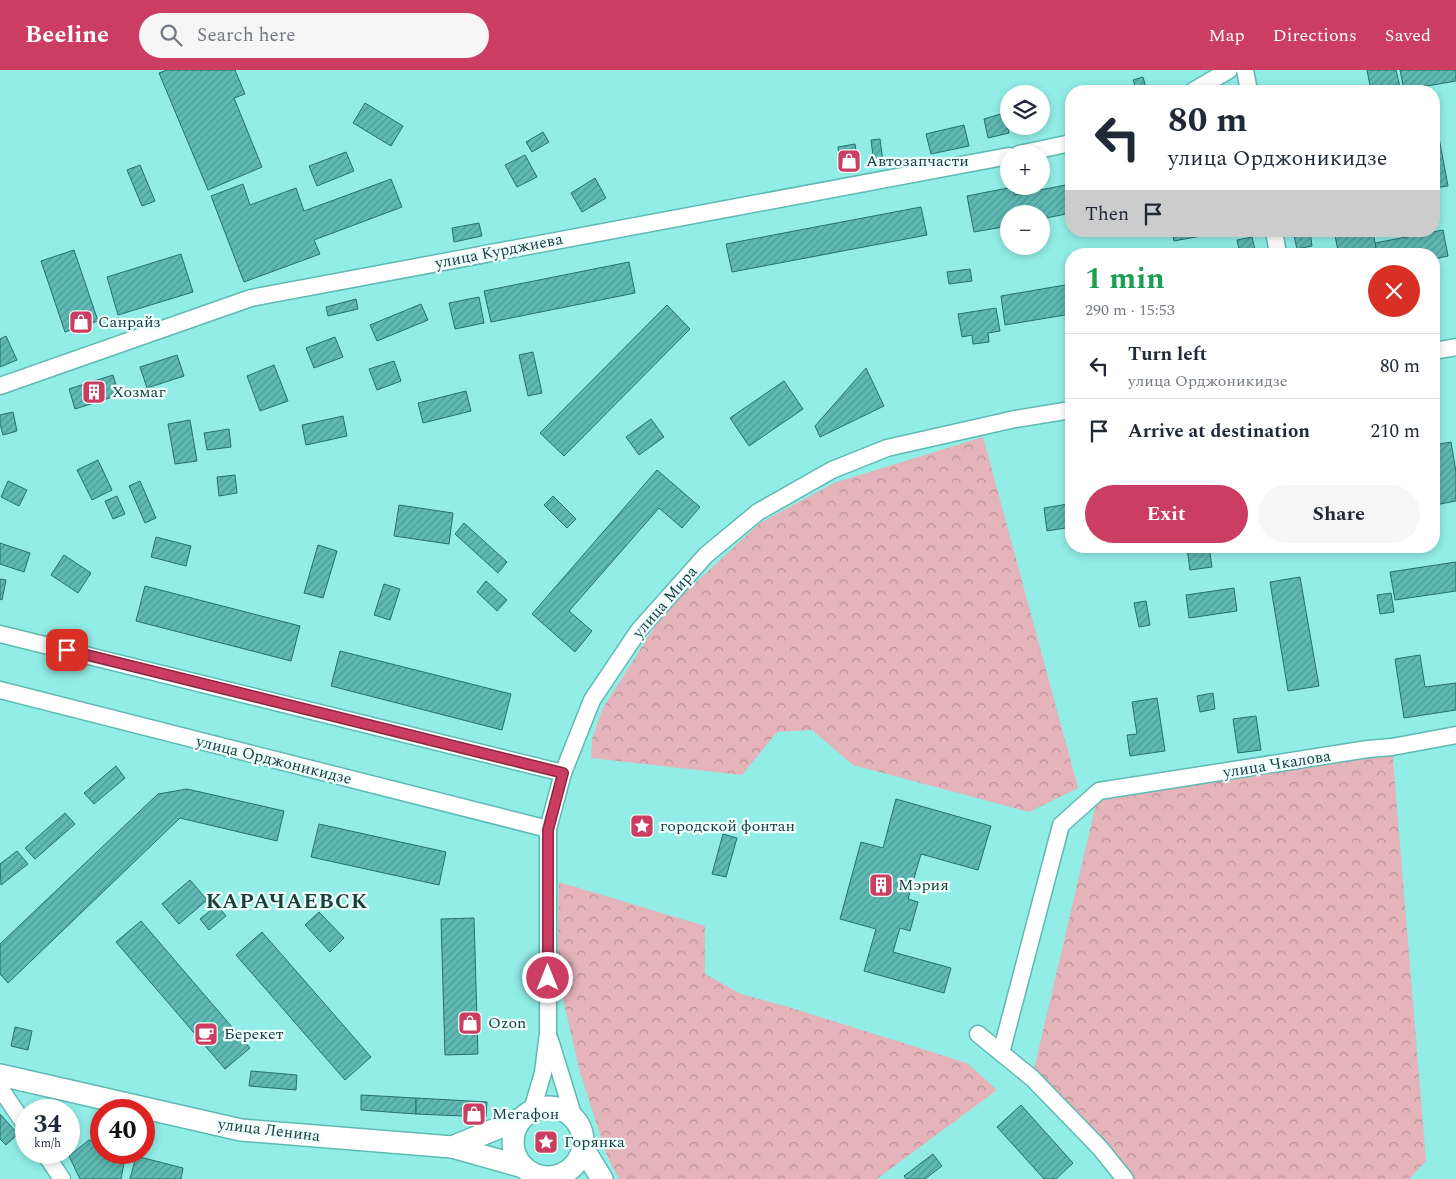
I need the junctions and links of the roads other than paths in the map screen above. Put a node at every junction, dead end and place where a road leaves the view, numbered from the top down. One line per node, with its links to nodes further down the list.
1 (1230, 70): 3 (street)
2 (1245, 70): 4 (street)
3 (1204, 85)
4 (1248, 85)
5 (1065, 144): 6 (street)
6 (1050, 147)
7 (1000, 158): 10 (street, улица Курджиева)
8 (1456, 347): 9 (street)
9 (1440, 350)
10 (0, 386)
11 (1065, 411): 15 (street, улица Мира)
12 (0, 634): 15 (street)
13 (0, 690): 16 (street, улица Орджоникидзе)
14 (1456, 735): 19 (street, улица Чкалова)
15 (563, 773): 16 (street, улица Мира)
16 (548, 830): 17 (street, улица Мира)
17 (548, 1033): 23 (street, улица Мира); 24 (street, улица Мира)
18 (978, 1034): 19 (street)
19 (1001, 1052): 32 (street)
20 (0, 1075): 25 (main road, улица Ленина)
21 (0, 1088): 22 (street)
22 (15, 1110)
23 (526, 1114): 24 (main road); 25 (main road, улица Ленина); 28 (main road)
24 (574, 1118): 26 (main road)
25 (452, 1147): 28 (main road, улица Ленина)
26 (583, 1148): 29 (main road); 31 (main road)
27 (52, 1164): 30 (street)
28 (523, 1168): 29 (main road)
29 (547, 1178)
30 (62, 1179)
31 (602, 1179)
32 (1125, 1179)

